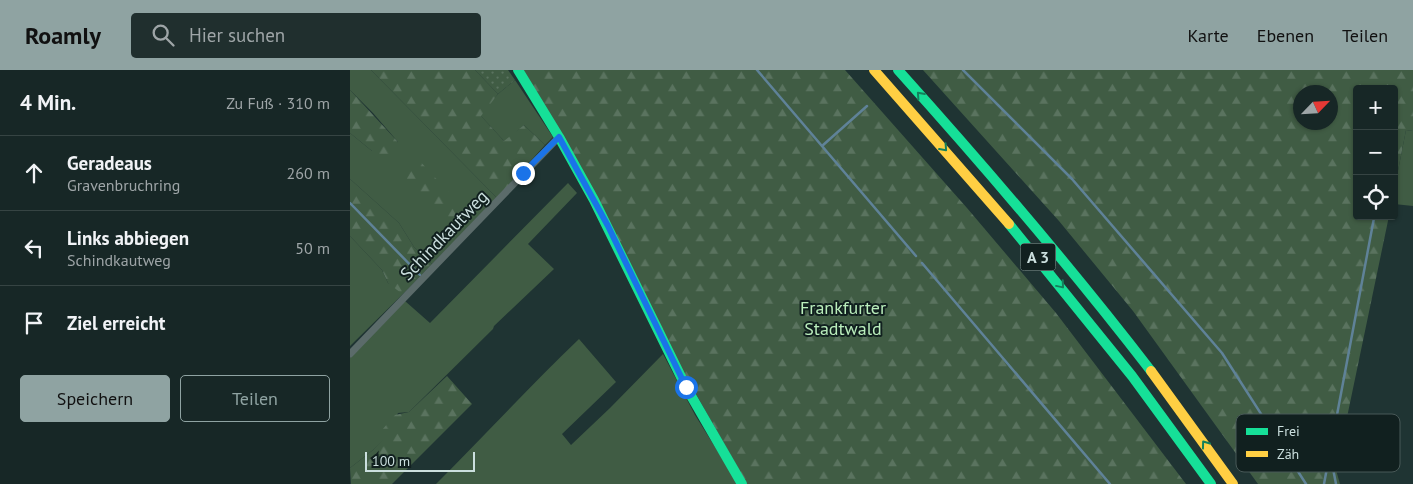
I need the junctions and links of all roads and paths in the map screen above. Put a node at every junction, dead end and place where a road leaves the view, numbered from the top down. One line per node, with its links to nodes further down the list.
1 (518, 70): 4 (main road)
2 (874, 70): 7 (main road, A 3, one-way to 7)
3 (898, 70): 8 (main road, A 3, one-way to 3)
4 (559, 137): 5 (street, Schindkautweg); 6 (main road)
5 (350, 354)
6 (742, 484)
7 (1211, 484)
8 (1233, 484)

